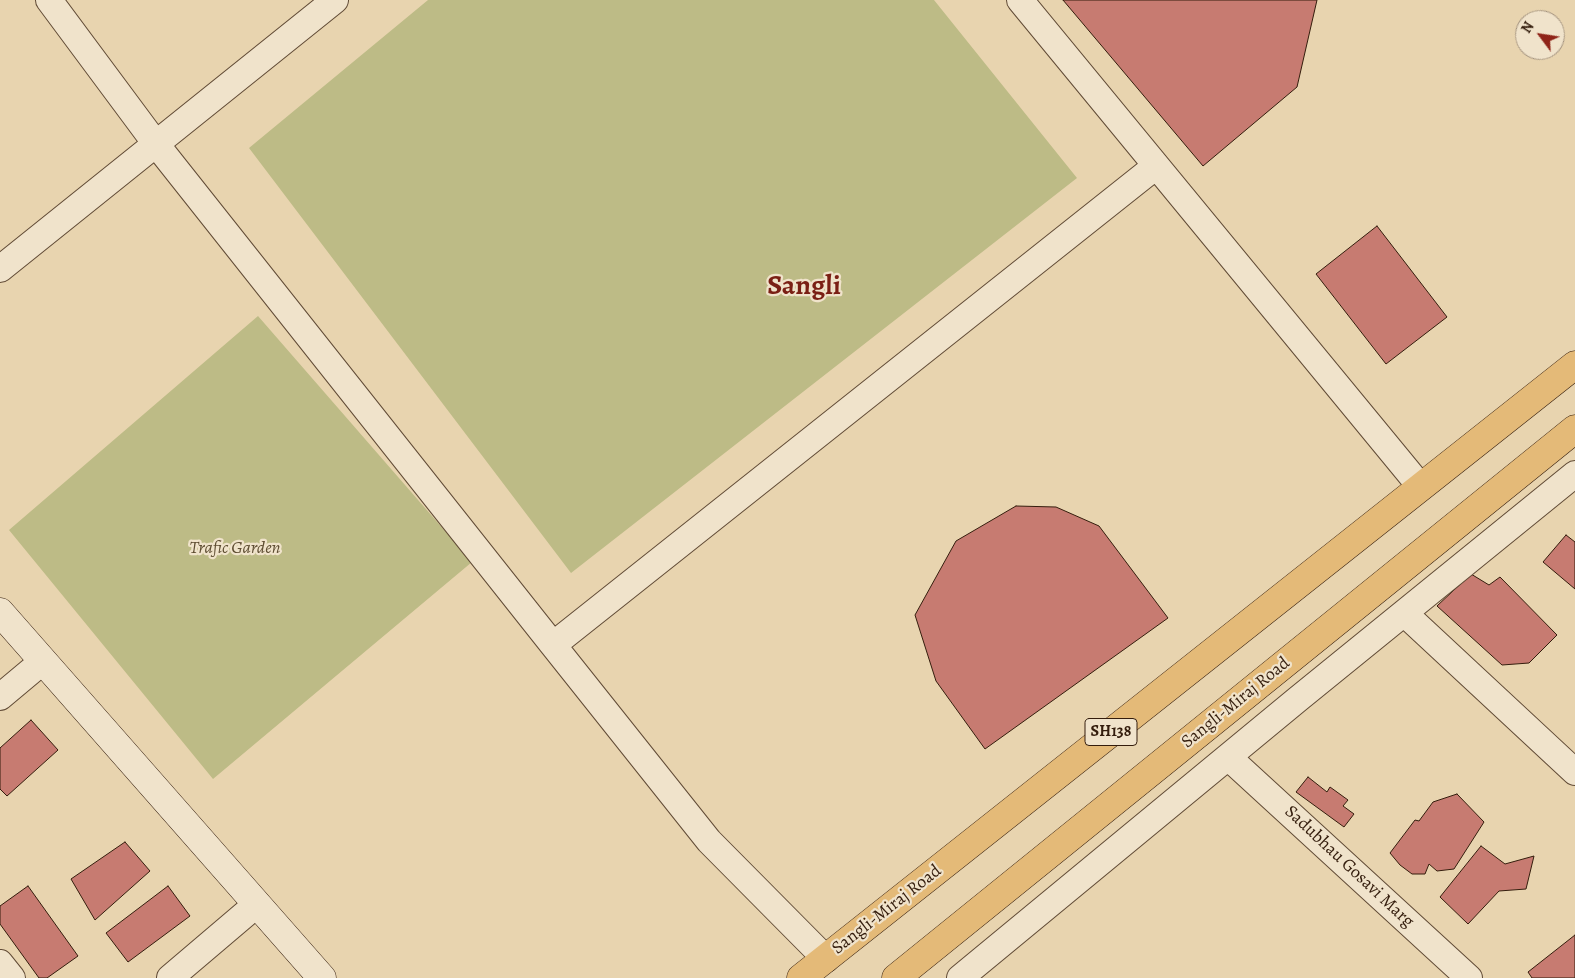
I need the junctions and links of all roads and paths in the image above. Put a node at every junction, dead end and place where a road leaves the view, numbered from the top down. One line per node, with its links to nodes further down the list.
1 (49, 0): 4 (street)
2 (335, 0): 4 (street)
3 (1020, 0): 5 (street)
4 (156, 144): 6 (street); 13 (street)
5 (1156, 166): 10 (street); 13 (street)
6 (0, 269)
7 (1575, 365): 10 (highway, Sangli-Miraj Road)
8 (1575, 429): 25 (highway, Sangli-Miraj Road)
9 (1571, 484): 12 (street)
10 (1420, 486): 19 (highway, Sangli-Miraj Road / SH138)
11 (0, 612): 14 (main road)
12 (1404, 613): 16 (street); 17 (street)
13 (553, 645): 19 (street)
14 (43, 661): 15 (street); 18 (main road)
15 (0, 697)
16 (1228, 756): 26 (street); 27 (street, Sadubhau Gosavi Marg)
17 (1575, 772)
18 (257, 904): 22 (street); 23 (main road)
19 (826, 959): 24 (highway, Sangli-Miraj Road / SH138)
20 (0, 963): 21 (street)
21 (12, 978)
22 (170, 978)
23 (322, 978)
24 (801, 978)
25 (896, 978)
26 (960, 978)
27 (1469, 978)

